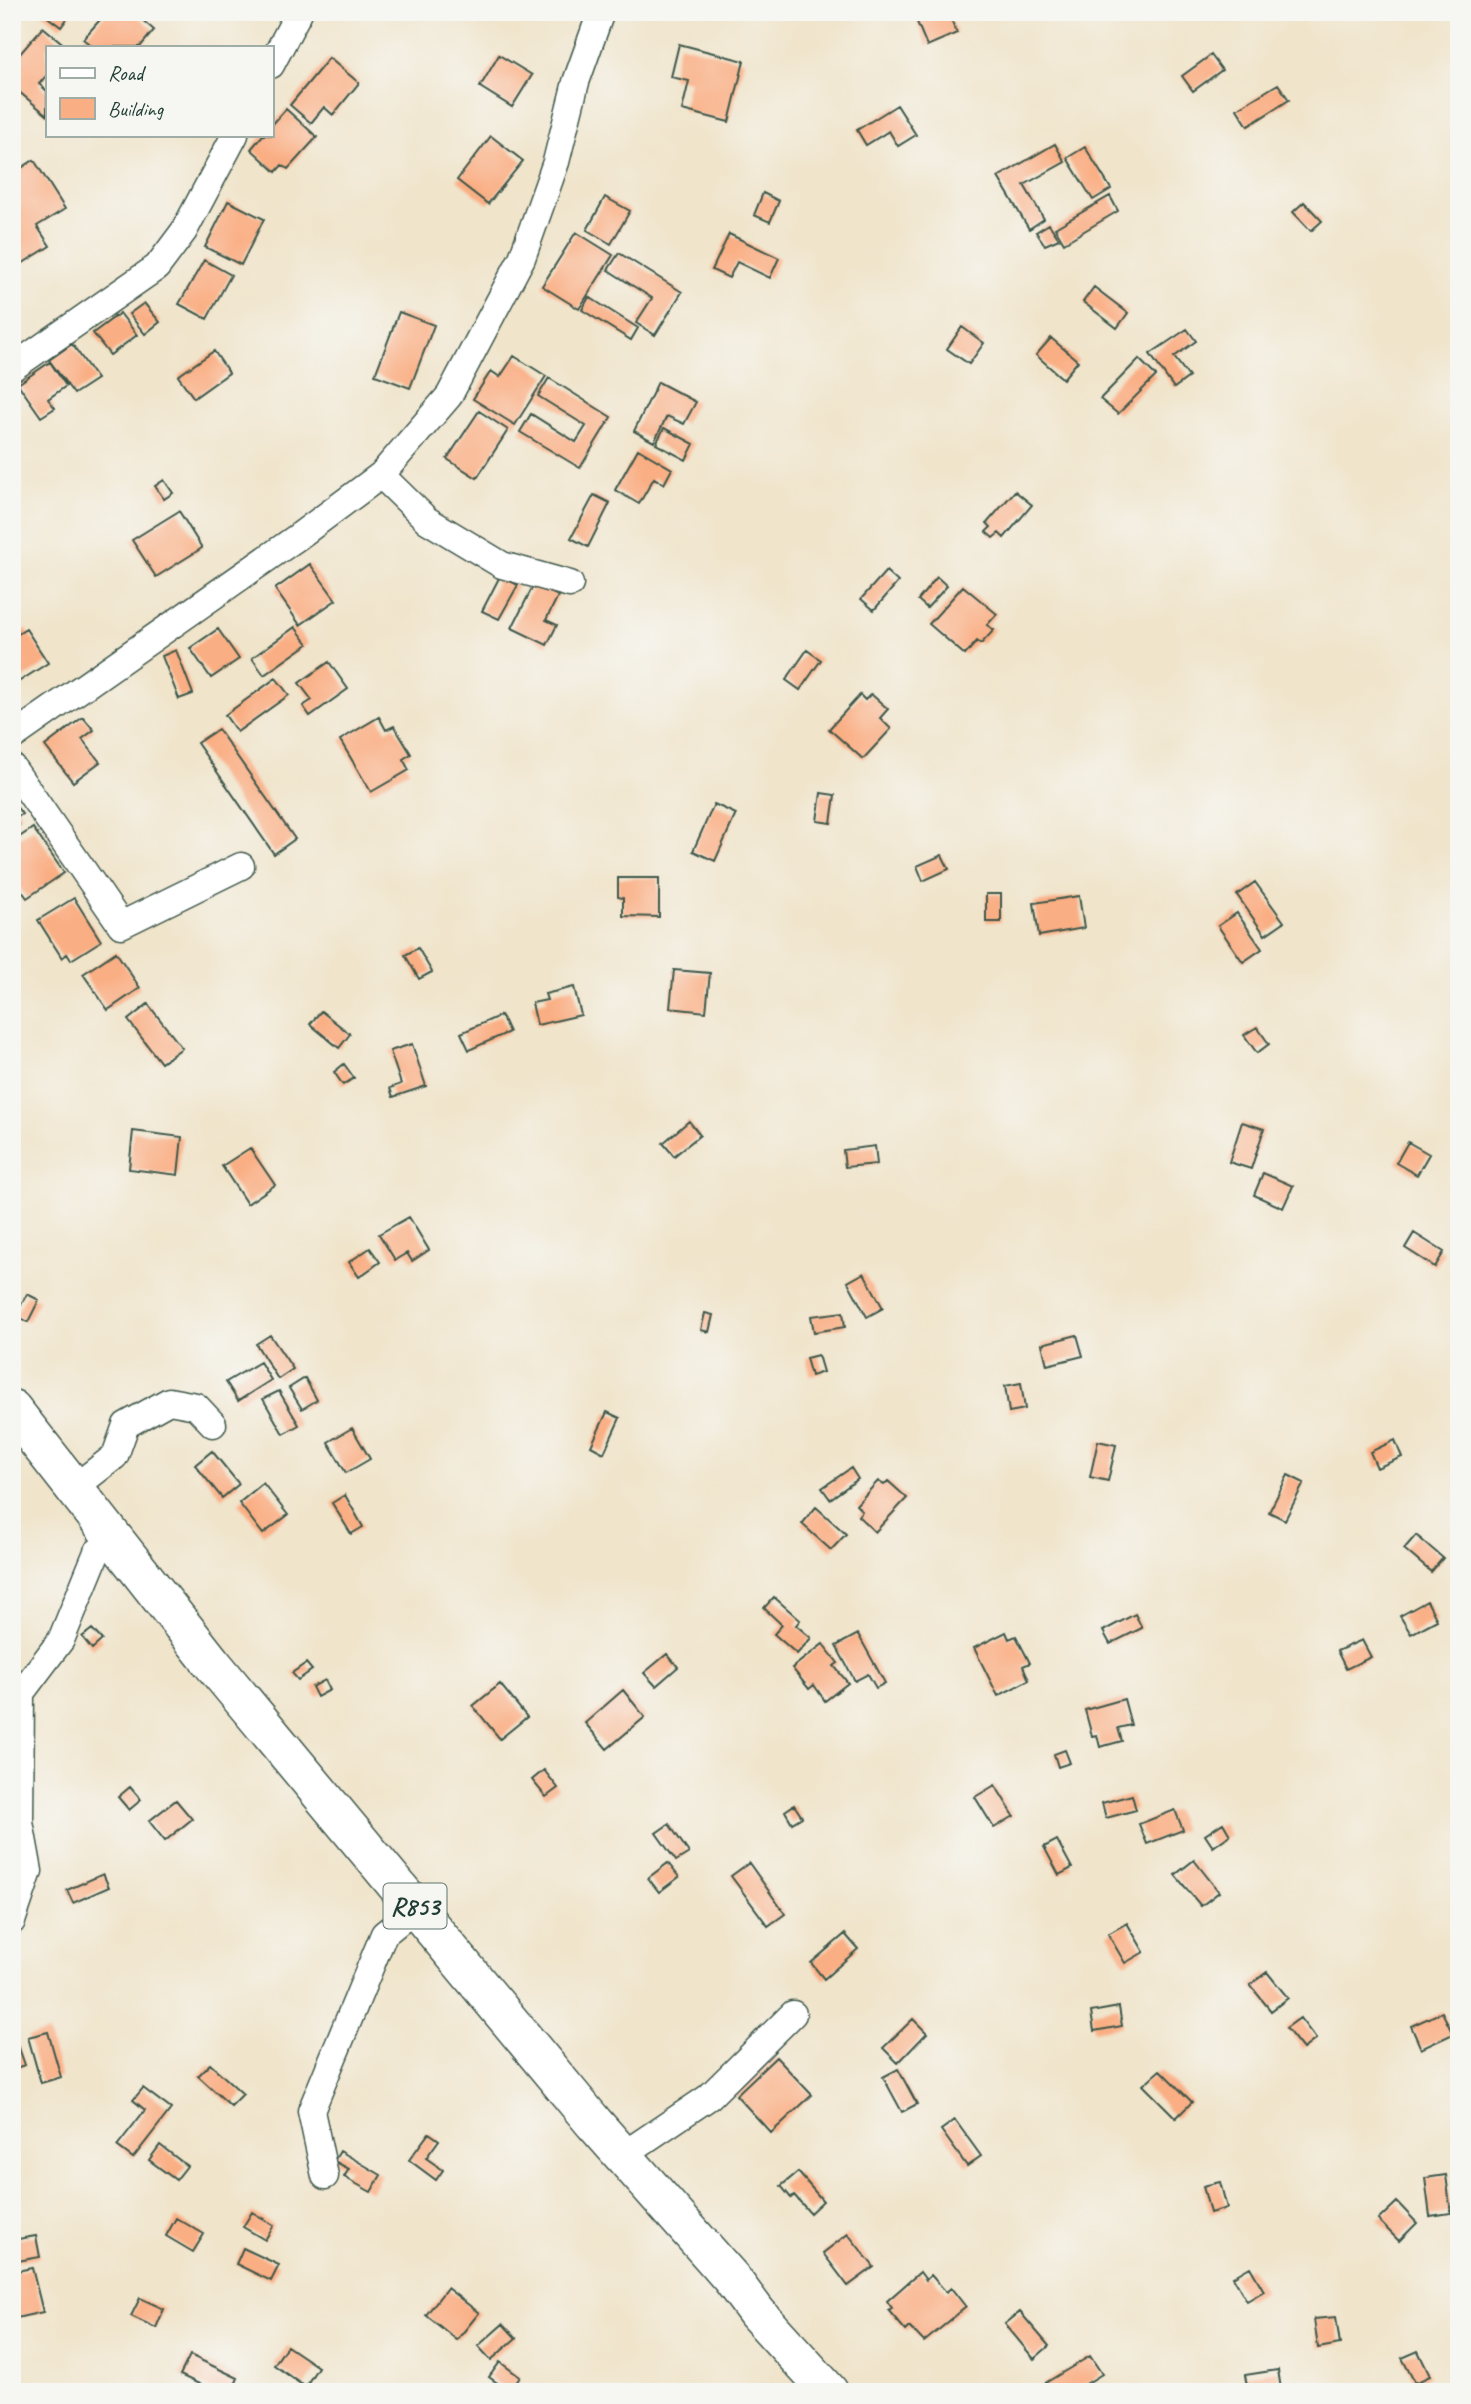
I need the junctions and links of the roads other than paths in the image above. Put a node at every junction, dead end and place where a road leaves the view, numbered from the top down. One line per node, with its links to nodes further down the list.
1 (299, 12): 3 (street)
2 (601, 12): 6 (street)
3 (273, 61)
4 (234, 136): 5 (street)
5 (12, 368)
6 (381, 475): 7 (street); 8 (street)
7 (570, 584)
8 (12, 737)
9 (12, 766): 10 (street)
10 (241, 866)
11 (12, 1409): 13 (main road, R853)
12 (213, 1424): 13 (street)
13 (74, 1488): 14 (main road, R853)
14 (116, 1539): 15 (street); 16 (main road, R853)
15 (16, 1693): 17 (street)
16 (416, 1908): 19 (main road, R853); 20 (street)
17 (12, 1921)
18 (793, 2014): 19 (street)
19 (624, 2155): 21 (main road, R853)
20 (325, 2176)
21 (830, 2392)

